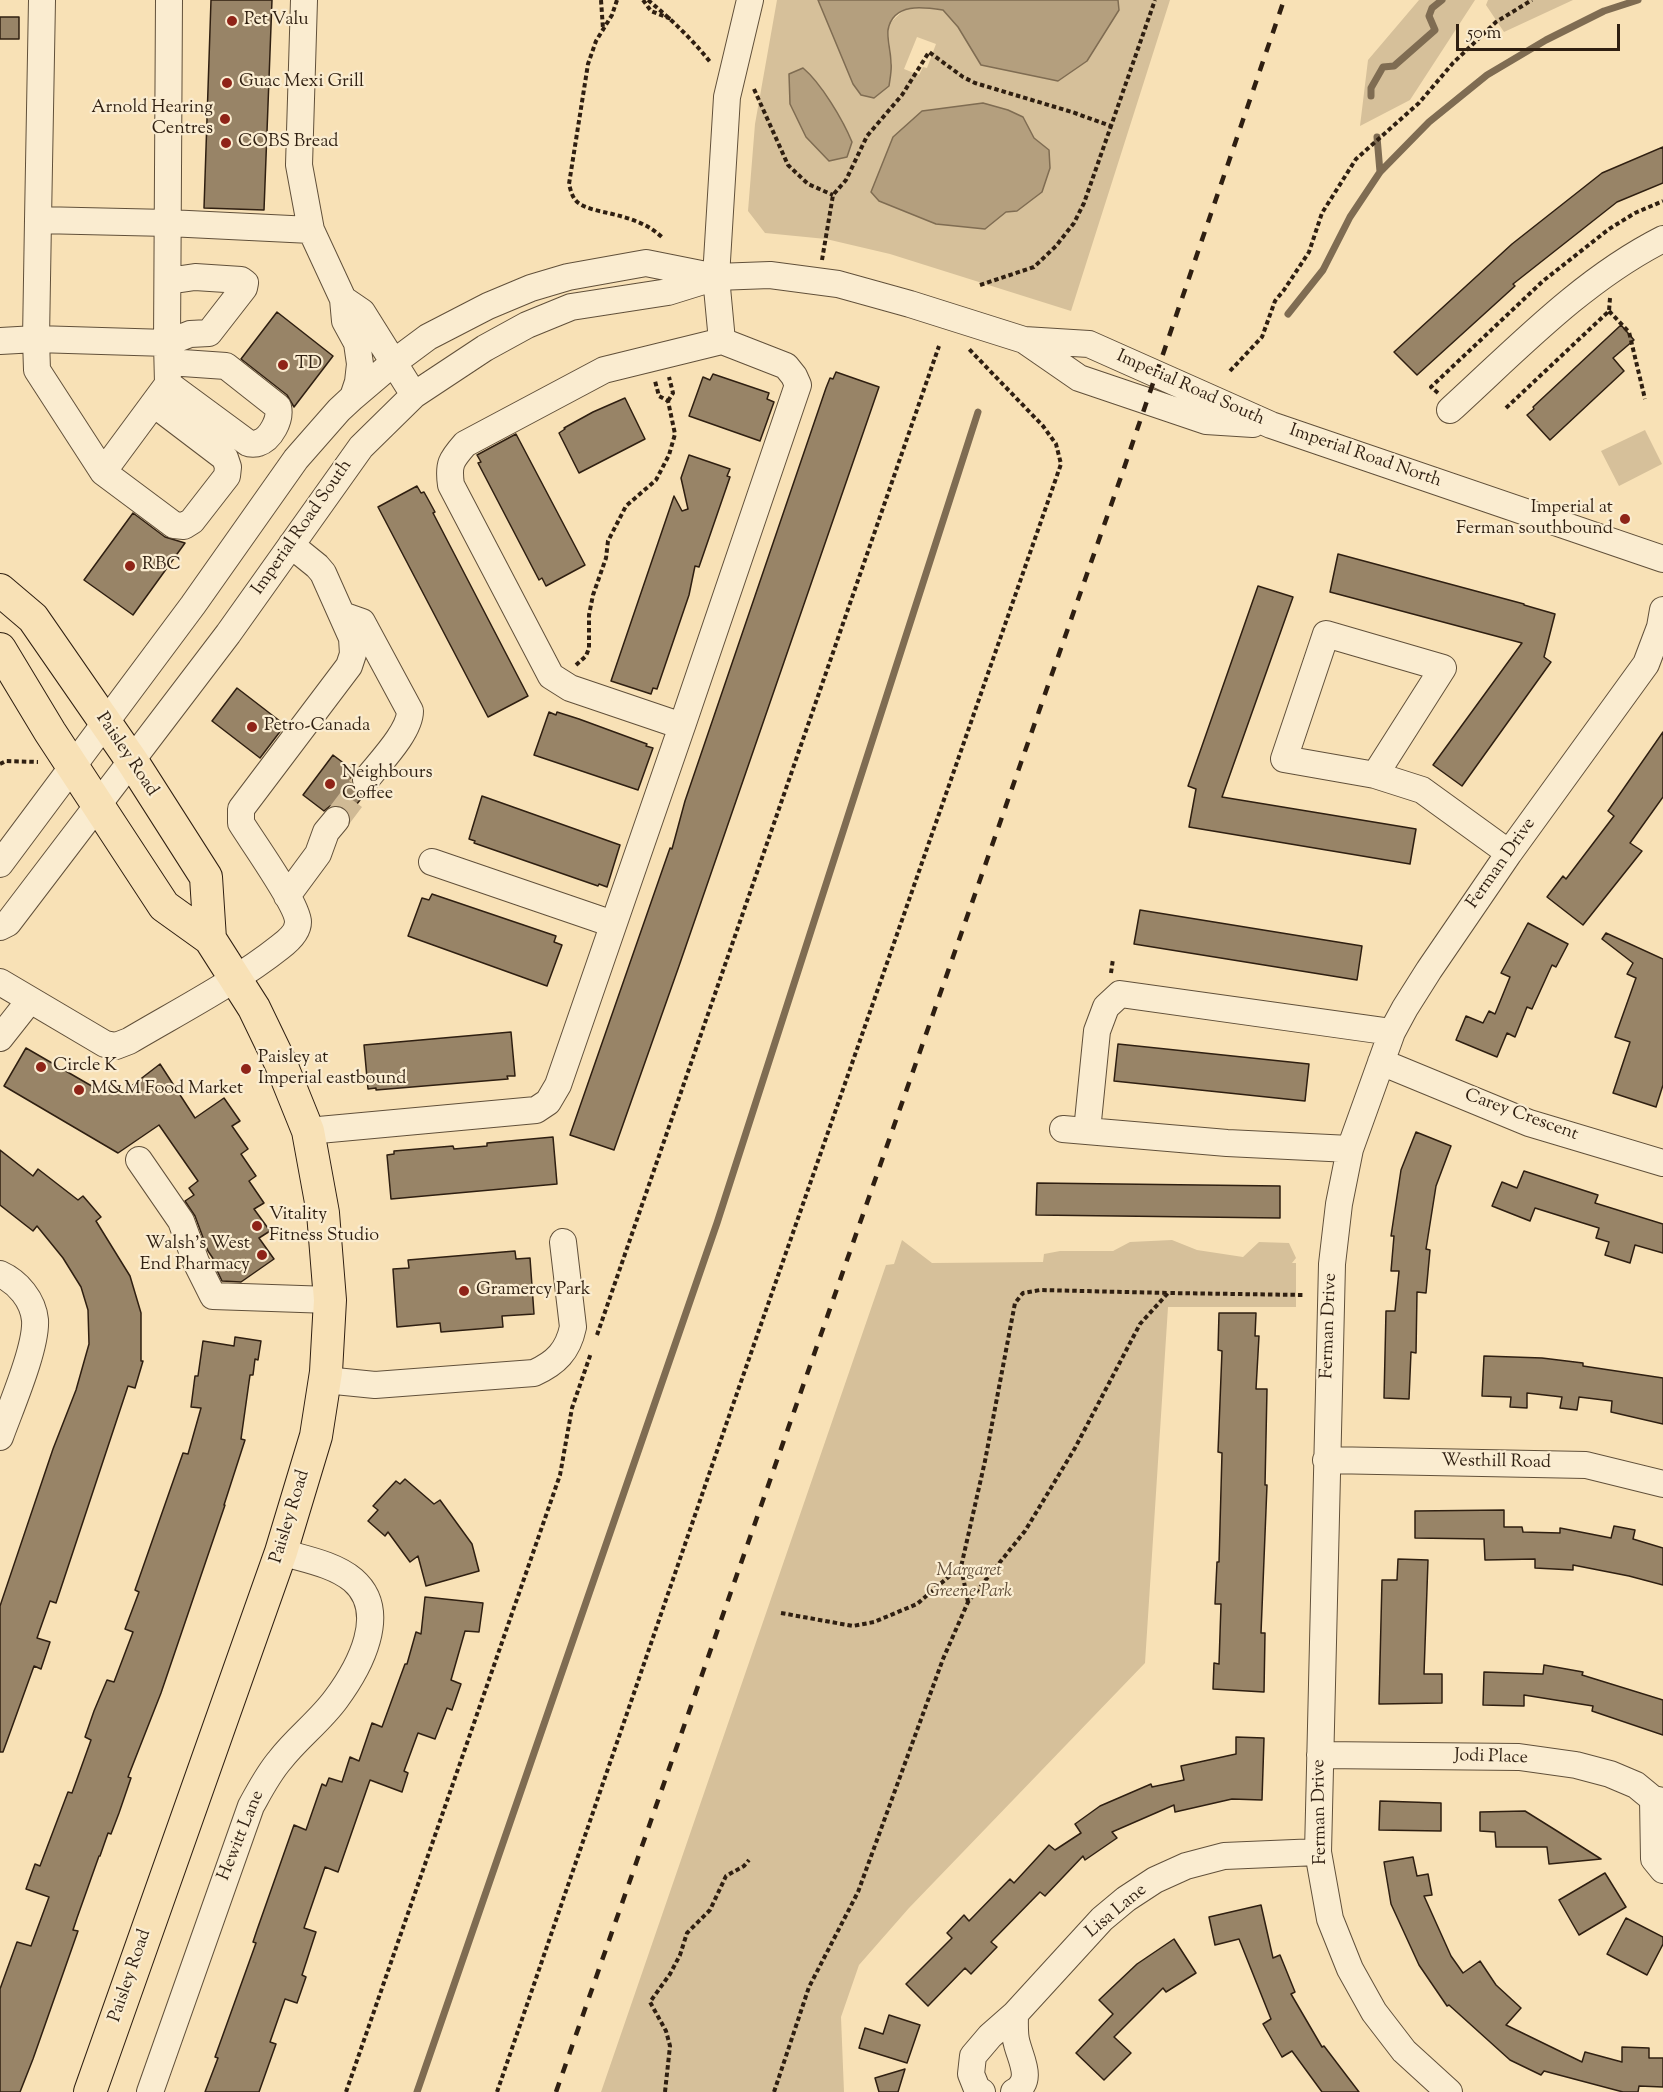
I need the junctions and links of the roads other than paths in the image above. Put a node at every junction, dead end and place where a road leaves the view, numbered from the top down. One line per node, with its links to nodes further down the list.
1 (42, 0): 5 (street)
2 (169, 0): 6 (street)
3 (304, 0): 7 (street)
4 (750, 0): 9 (street)
5 (38, 220): 6 (street); 12 (street)
6 (168, 223): 7 (street); 10 (street)
7 (310, 230): 11 (street)
8 (1663, 239): 20 (street)
9 (716, 277): 13 (street, Imperial Road South); 15 (street); 16 (street, Imperial Road South); 18 (street, Imperial Road South)
10 (168, 281): 17 (street); 17 (street)
11 (343, 299): 16 (street); 19 (street)
12 (36, 339): 14 (street); 17 (street); 22 (street)
13 (1024, 340): 21 (street, Imperial Road South); 21 (street, Imperial Road South)
14 (0, 341)
15 (722, 341): 30 (street); 30 (street)
16 (393, 363): 18 (street); 19 (street, Imperial Road South)
17 (164, 373): 17 (street); 22 (street); 22 (street)
18 (414, 395): 23 (street, Imperial Road South)
19 (353, 397): 29 (street, Imperial Road South)
20 (1445, 403)
21 (1271, 426): 24 (street, Imperial Road North)
22 (103, 472)
23 (291, 545): 27 (street); 31 (street, Imperial Road South)
24 (1663, 559)
25 (0, 590): 29 (main road, Paisley Road)
26 (1663, 610): 37 (street, Ferman Drive)
27 (342, 615): 34 (street); 40 (street)
28 (0, 649): 32 (main road, Paisley Road)
29 (105, 723): 31 (main road, Paisley Road); 32 (street, Imperial Road South)
30 (682, 726): 41 (street)
31 (132, 761): 35 (street, Imperial Road South); 43 (main road, Paisley Road)
32 (72, 767): 35 (main road, Paisley Road); 39 (street, Imperial Road South)
33 (1375, 775): 33 (street); 37 (street)
34 (366, 780)
35 (98, 806): 42 (street, Imperial Road South); 43 (main road, Paisley Road)
36 (336, 820): 40 (street)
37 (1509, 853): 47 (street, Ferman Drive)
38 (432, 862): 41 (street)
39 (0, 864)
40 (287, 896): 44 (street)
41 (613, 924): 50 (street)
42 (0, 927)
43 (210, 939): 44 (main road, Paisley Road)
44 (234, 978): 46 (street); 50 (main road, Paisley Road)
45 (0, 982): 46 (street)
46 (30, 1000): 48 (street)
47 (1392, 1032): 49 (street, Ferman Drive); 51 (street)
48 (0, 1038)
49 (1381, 1062): 51 (street, Ferman Drive); 53 (street, Carey Crescent)
50 (308, 1131): 56 (main road, Paisley Road)
51 (1350, 1149): 59 (street, Ferman Drive)
52 (139, 1160): 56 (street)
53 (1663, 1163)
54 (563, 1242): 57 (street)
55 (0, 1274): 58 (street)
56 (330, 1300): 57 (main road, Paisley Road)
57 (325, 1380): 61 (main road, Paisley Road)
58 (0, 1437)
59 (1326, 1460): 60 (street, Westhill Road); 62 (street, Ferman Drive)
60 (1663, 1484)
61 (281, 1552): 67 (main road, Paisley Road); 68 (street, Hewitt Lane)
62 (1320, 1755): 63 (street, Jodi Place); 64 (street, Ferman Drive)
63 (1658, 1800): 65 (street, Jodi Place)
64 (1318, 1852): 66 (street, Lisa Lane); 71 (street, Ferman Drive)
65 (1663, 1870)
66 (1015, 2014): 69 (street, Lisa Lane); 70 (street)
67 (90, 2092)
68 (150, 2092)
69 (981, 2092)
70 (1014, 2092)
71 (1449, 2092)

